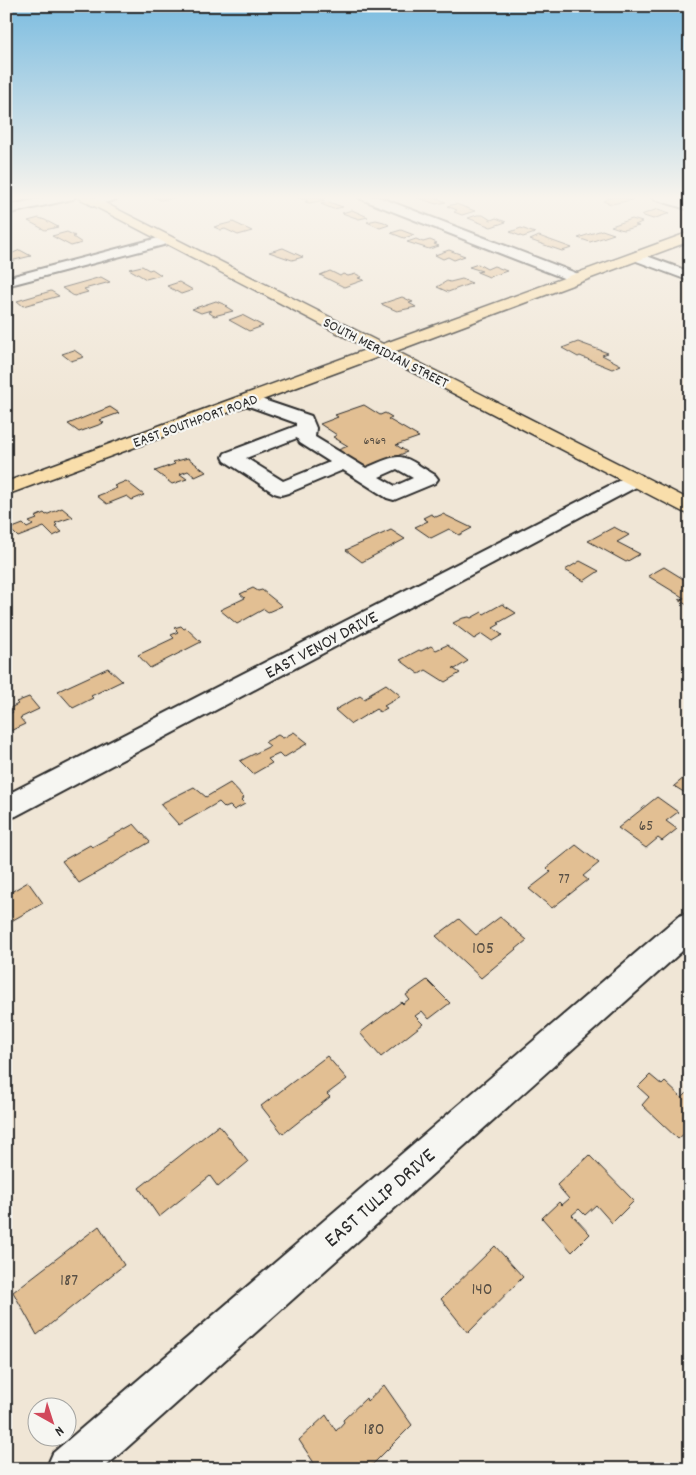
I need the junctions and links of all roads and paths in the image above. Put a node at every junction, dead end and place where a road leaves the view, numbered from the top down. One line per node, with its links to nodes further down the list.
1 (71, 265): 8 (street)
2 (215, 265): 9 (main road, SOUTH MERIDIAN STREET)
3 (542, 265): 7 (street)
4 (612, 265): 7 (main road, EAST SOUTHPORT ROAD)
5 (660, 265): 6 (street)
6 (690, 276)
7 (576, 278): 9 (main road, EAST SOUTHPORT ROAD)
8 (6, 282)
9 (383, 351): 10 (main road, EAST SOUTHPORT ROAD); 14 (main road, SOUTH MERIDIAN STREET)
10 (250, 400): 11 (street); 15 (main road, EAST SOUTHPORT ROAD)
11 (307, 428): 12 (street); 12 (street)
12 (344, 462): 13 (street)
13 (366, 476)
14 (635, 480): 16 (main road, SOUTH MERIDIAN STREET); 17 (street, EAST VENOY DRIVE)
15 (6, 489)
16 (690, 508)
17 (6, 808)
18 (690, 925): 19 (street, EAST TULIP DRIVE)
19 (69, 1469)

